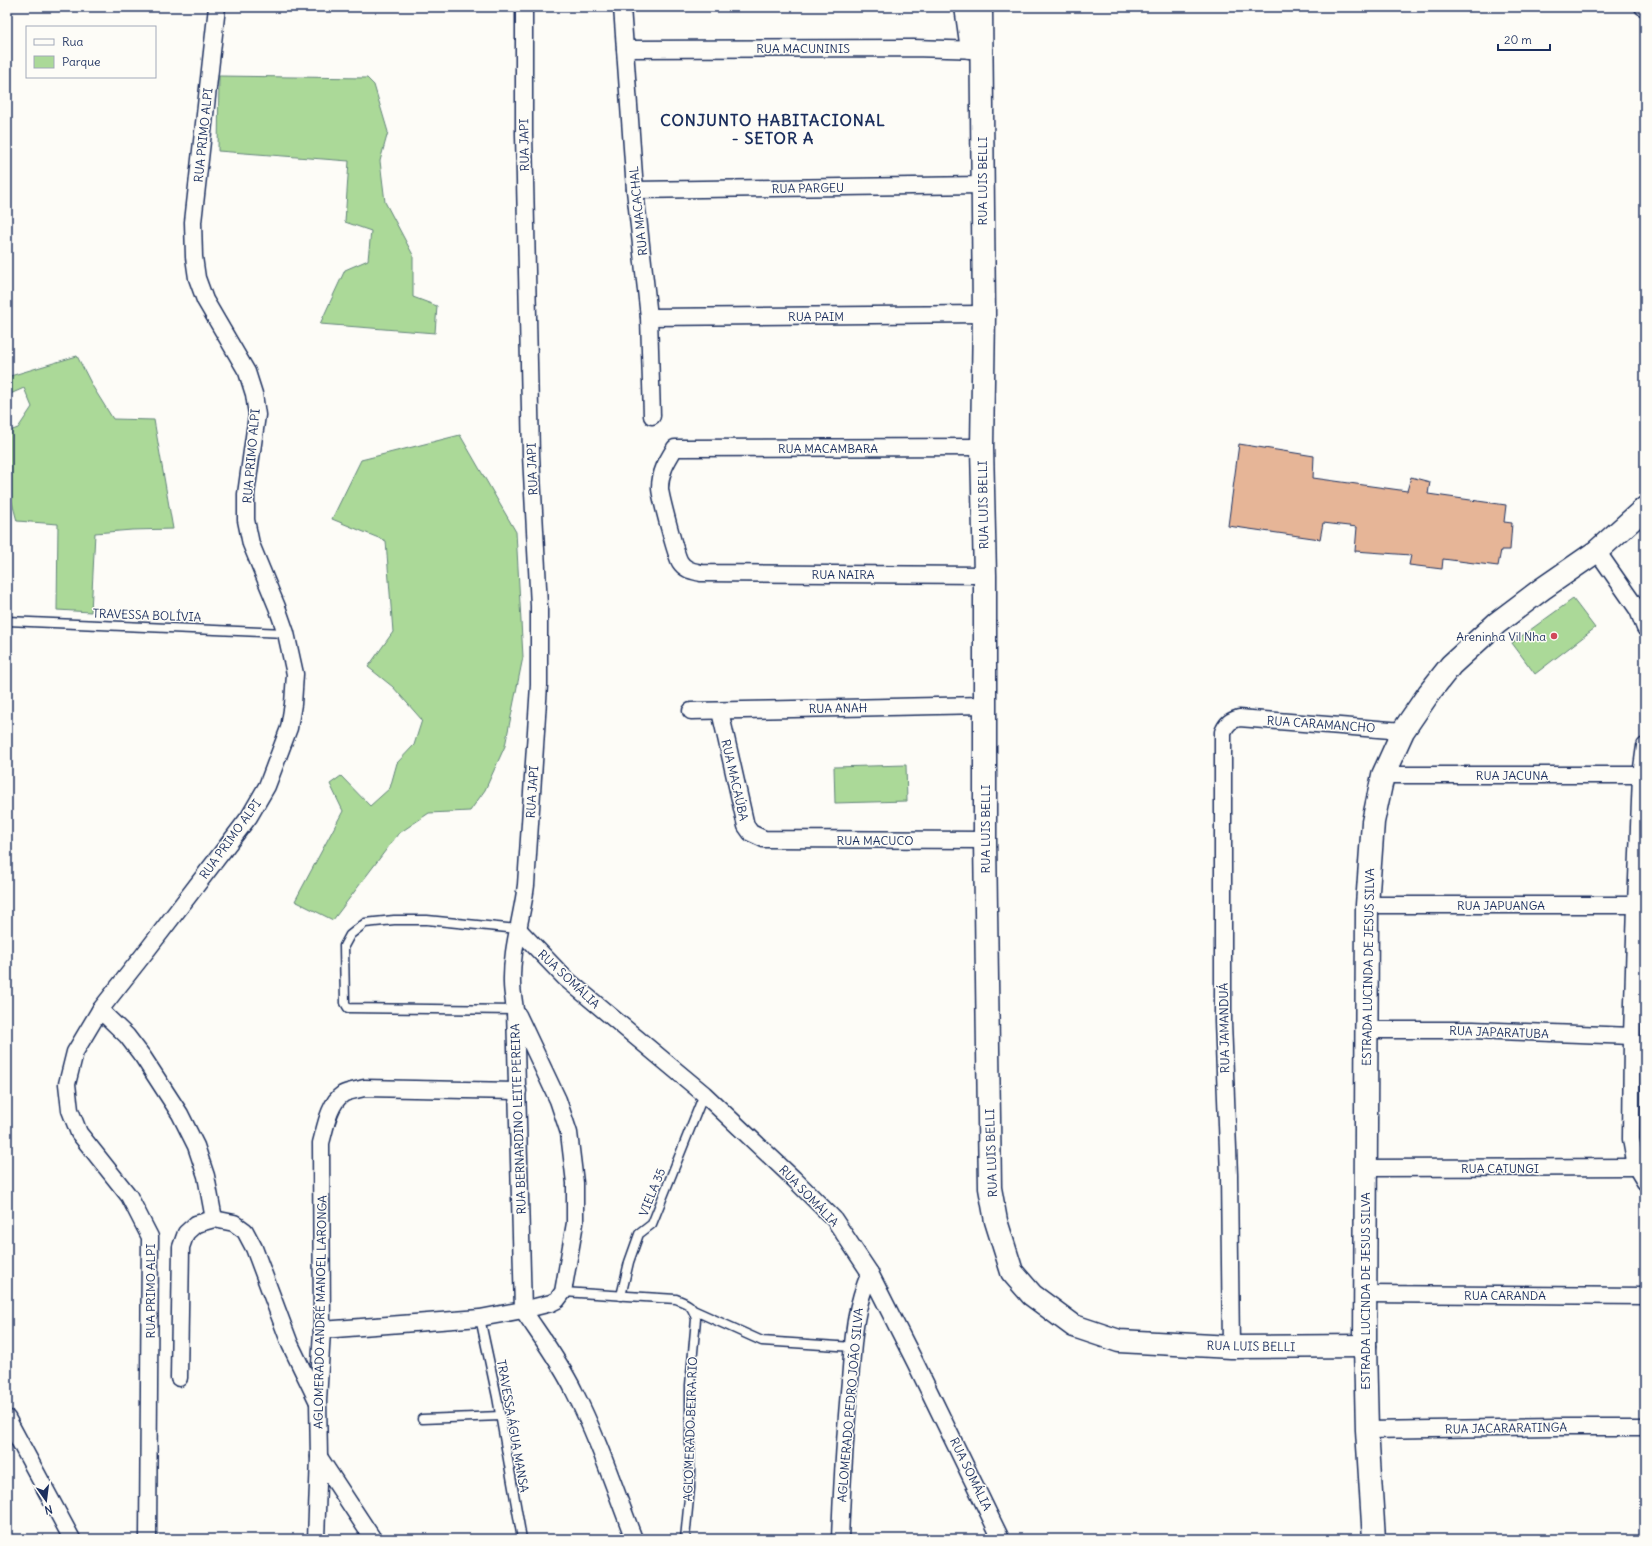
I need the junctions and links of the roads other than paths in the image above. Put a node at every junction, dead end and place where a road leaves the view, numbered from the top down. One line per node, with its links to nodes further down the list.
1 (217, 7): 20 (street, RUA PRIMO ALPI)
2 (524, 7): 33 (street, RUA JAPI)
3 (622, 7): 6 (street, RUA MACACHAL)
4 (963, 7): 7 (street)
5 (981, 7): 7 (street, RUA LUIS BELLI)
6 (625, 49): 7 (street, RUA MACUNINIS); 9 (street, RUA MACACHAL)
7 (975, 50): 8 (street, RUA LUIS BELLI)
8 (982, 186): 9 (street, RUA PARGEU); 10 (street, RUA LUIS BELLI)
9 (635, 190): 11 (street, RUA MACACHAL)
10 (984, 314): 11 (street, RUA PAIM); 13 (street, RUA LUIS BELLI)
11 (649, 317): 12 (street, RUA MACACHAL)
12 (652, 416)
13 (982, 447): 16 (street, RUA MACAMBARA); 17 (street, RUA LUIS BELLI)
14 (1645, 508): 15 (street, ESTRADA LUCINDA DE JESUS SILVA)
15 (1598, 551): 19 (street); 25 (street, ESTRADA LUCINDA DE JESUS SILVA)
16 (701, 573): 17 (street, RUA NAIRA)
17 (984, 575): 21 (street, RUA LUIS BELLI)
18 (7, 621): 20 (lane, TRAVESSA BOLÍVIA)
19 (1645, 628)
20 (286, 633): 34 (street, RUA PRIMO ALPI)
21 (985, 705): 22 (street, RUA ANAH); 30 (street, RUA LUIS BELLI)
22 (720, 711): 23 (street, RUA ANAH); 29 (street, RUA MACAÚBA)
23 (691, 712)
24 (1239, 718): 25 (street, RUA CARAMANCHO); 55 (street, RUA JAMANDUÁ)
25 (1403, 730): 27 (street, ESTRADA LUCINDA DE JESUS SILVA)
26 (1645, 746): 28 (street)
27 (1383, 775): 28 (street, RUA JACUNA); 31 (street, ESTRADA LUCINDA DE JESUS SILVA)
28 (1641, 775): 32 (street)
29 (764, 839): 30 (street, RUA MACUCO)
30 (985, 840): 55 (street, RUA LUIS BELLI)
31 (1367, 905): 32 (street, RUA JAPUANGA); 36 (street, ESTRADA LUCINDA DE JESUS SILVA)
32 (1636, 905): 37 (street)
33 (518, 929): 35 (street, RUA BERNARDINO LEITE PEREIRA); 35 (lane); 39 (street, RUA SOMÁLIA)
34 (100, 1010): 43 (street); 65 (street, RUA PRIMO ALPI)
35 (515, 1010): 38 (street, RUA BERNARDINO LEITE PEREIRA); 45 (street)
36 (1367, 1030): 37 (street, RUA JAPARATUBA); 41 (street, ESTRADA LUCINDA DE JESUS SILVA)
37 (1632, 1036): 40 (street)
38 (518, 1091): 49 (street, RUA BERNARDINO LEITE PEREIRA); 52 (street, AGLOMERADO ANDRÉ MANOEL LARONGA)
39 (704, 1094): 44 (street, RUA SOMÁLIA); 47 (lane, VIELA 35)
40 (1636, 1167): 41 (street, RUA CATUNGI); 42 (street)
41 (1365, 1168): 46 (street, ESTRADA LUCINDA DE JESUS SILVA)
42 (1645, 1182)
43 (214, 1219): 56 (street); 57 (street)
44 (870, 1273): 53 (street, AGLOMERADO PEDRO JOÃO SILVA); 72 (street, RUA SOMÁLIA)
45 (563, 1292): 47 (lane); 49 (street)
46 (1365, 1294): 48 (street, RUA CARANDA); 54 (street, ESTRADA LUCINDA DE JESUS SILVA)
47 (621, 1296): 50 (lane)
48 (1645, 1296)
49 (523, 1310): 51 (street); 69 (street)
50 (693, 1310): 53 (lane); 70 (lane, AGLOMERADO BEIRA RIO)
51 (480, 1318): 52 (street); 58 (lane, TRAVESSA ÁGUA MANSA)
52 (322, 1330): 57 (street, AGLOMERADO ANDRÉ MANOEL LARONGA)
53 (853, 1346): 71 (street, AGLOMERADO PEDRO JOÃO SILVA)
54 (1365, 1346): 55 (street, RUA LUIS BELLI); 62 (street, ESTRADA LUCINDA DE JESUS SILVA)
55 (1231, 1347)
56 (179, 1378)
57 (318, 1401): 63 (street, AGLOMERADO ANDRÉ MANOEL LARONGA)
58 (501, 1416): 60 (lane); 68 (lane, TRAVESSA ÁGUA MANSA)
59 (7, 1418): 64 (street)
60 (422, 1418)
61 (1645, 1427): 62 (street, RUA JACARARATINGA)
62 (1367, 1430): 73 (street, ESTRADA LUCINDA DE JESUS SILVA)
63 (319, 1457): 66 (street, AGLOMERADO ANDRÉ MANOEL LARONGA); 67 (street)
64 (72, 1539)
65 (148, 1539)
66 (316, 1539)
67 (373, 1539)
68 (522, 1539)
69 (634, 1539)
70 (685, 1539)
71 (840, 1539)
72 (1001, 1539)
73 (1374, 1539)

